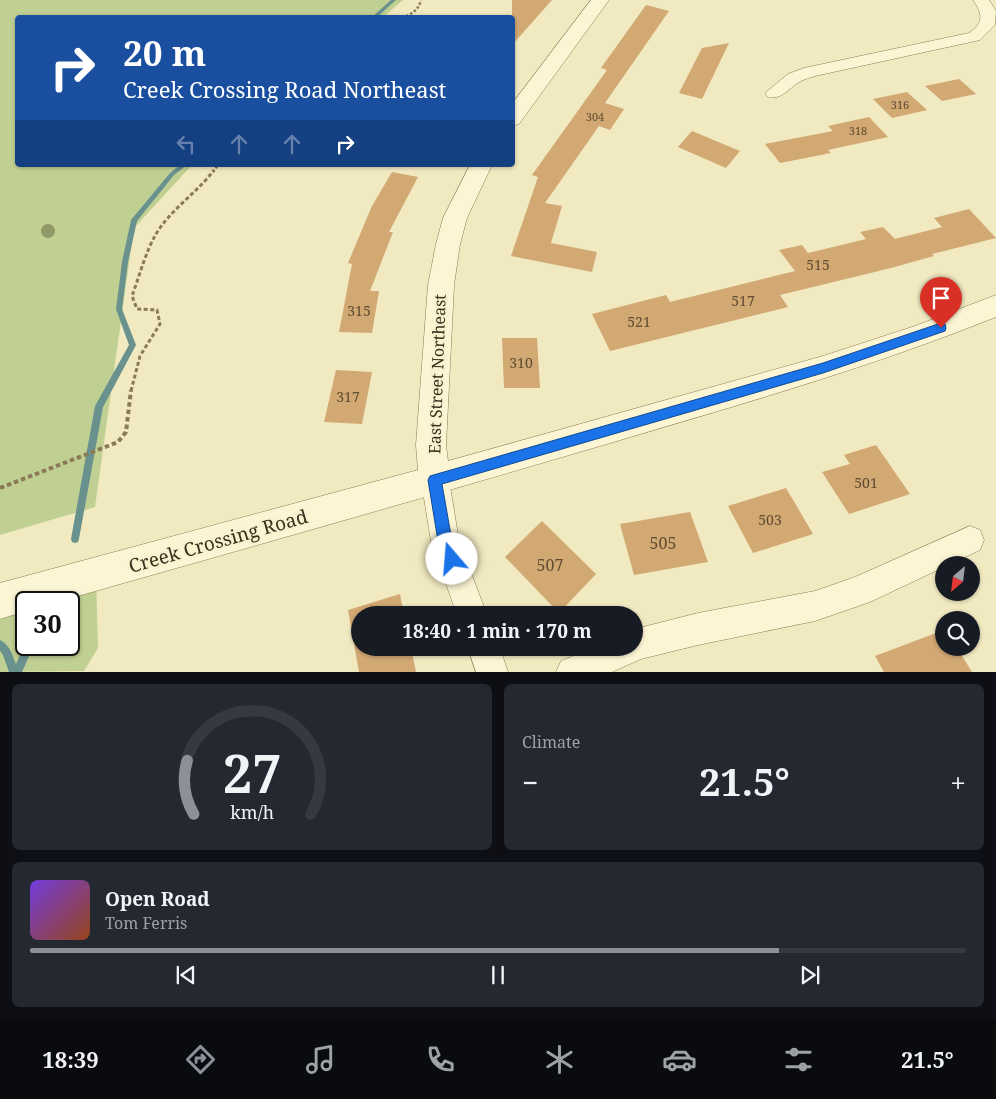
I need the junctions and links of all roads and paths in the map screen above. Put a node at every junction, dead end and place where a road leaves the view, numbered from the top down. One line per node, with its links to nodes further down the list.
1 (421, 0): 4 (path)
2 (600, 0): 6 (street)
3 (981, 0): 5 (street)
4 (410, 15)
5 (774, 93)
6 (515, 115)
7 (216, 167): 11 (path)
8 (480, 167): 10 (street, East Street Northeast)
9 (996, 306): 10 (street, Creek Crossing Road)
10 (435, 480): 13 (street, Creek Crossing Road); 14 (street, East Street Northeast)
11 (0, 488)
12 (970, 540): 15 (street)
13 (0, 601)
14 (469, 606)
15 (643, 643)
16 (487, 656): 18 (street)
17 (611, 656): 19 (street)
18 (492, 672)
19 (572, 672)

